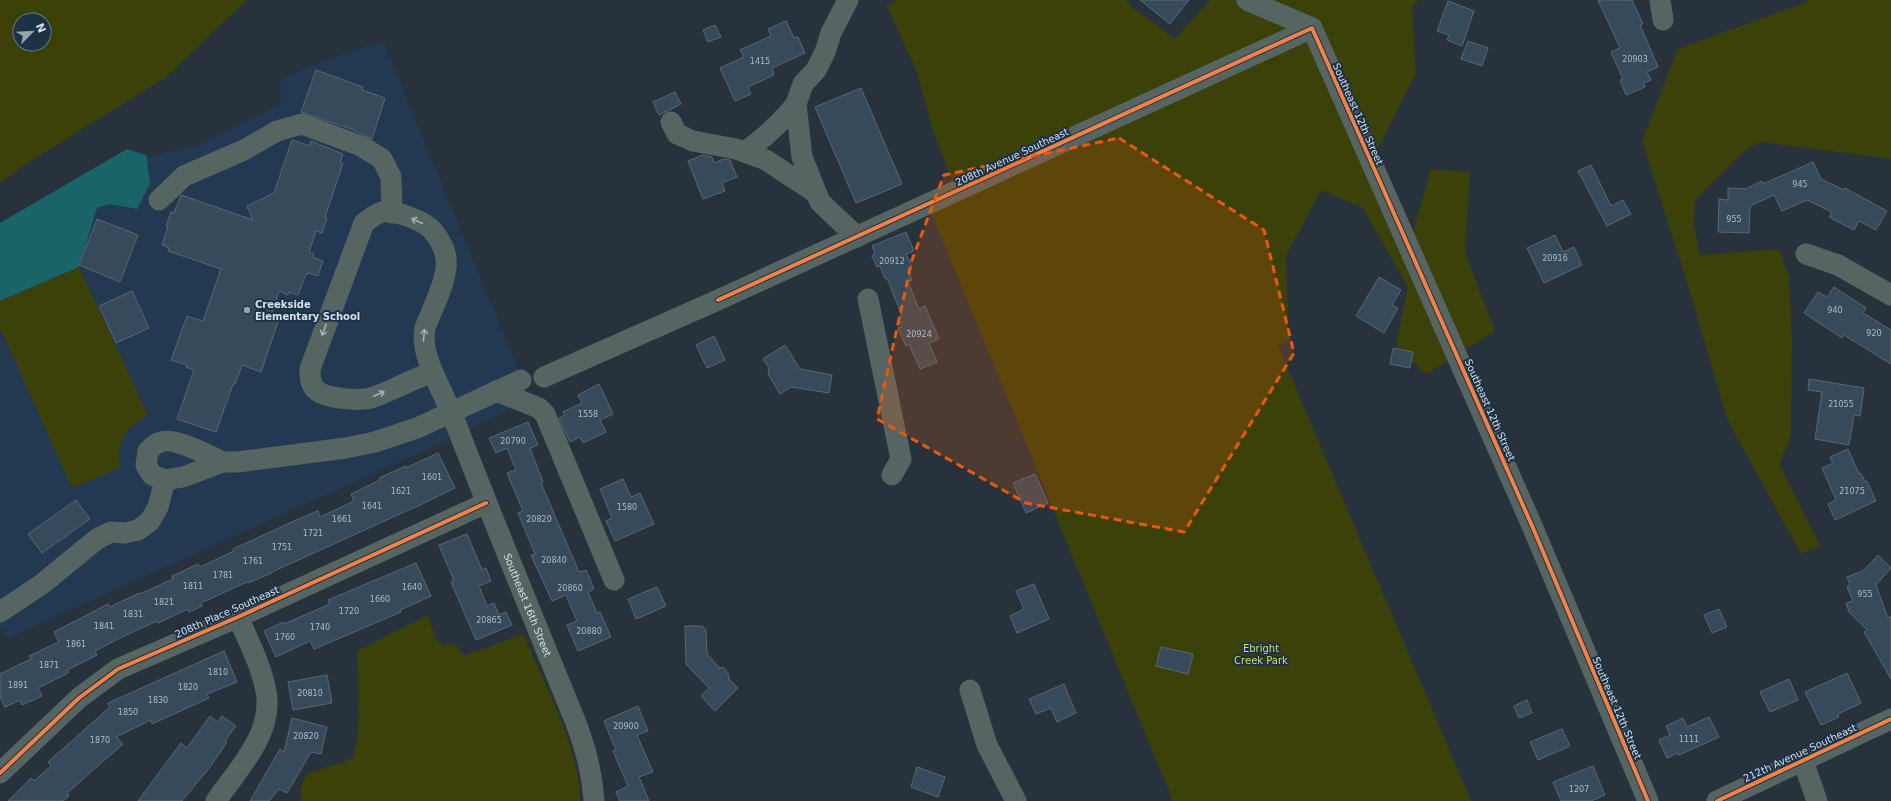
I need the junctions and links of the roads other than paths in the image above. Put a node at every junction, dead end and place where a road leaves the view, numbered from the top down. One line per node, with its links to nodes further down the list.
1 (848, 0): 4 (street)
2 (1247, 0): 3 (street)
3 (1312, 28): 10 (street, 208th Avenue Southeast); 33 (street, Southeast 12th Street)
4 (796, 104): 6 (street); 7 (street)
5 (671, 122): 6 (street)
6 (745, 152): 7 (street)
7 (816, 193): 10 (street)
8 (160, 200): 9 (street)
9 (392, 213): 14 (street, Southeast 16th Street, one-way to 9); 14 (street, one-way to 14)
10 (857, 237): 15 (street, 208th Avenue Southeast)
11 (1806, 254): 12 (street)
12 (1891, 295)
13 (868, 299): 20 (street)
14 (433, 372): 18 (street, Southeast 16th Street)
15 (544, 377)
16 (521, 380): 17 (street)
17 (496, 391): 18 (street); 23 (street)
18 (451, 411): 19 (street); 22 (street, Southeast 16th Street)
19 (223, 462): 21 (street); 21 (street)
20 (892, 475)
21 (165, 480): 24 (street)
22 (486, 503): 25 (street, 208th Place Southeast); 31 (street, Southeast 16th Street)
23 (614, 580)
24 (0, 612)
25 (238, 617): 29 (street, 208th Place Southeast); 30 (street)
26 (970, 690): 32 (street)
27 (1891, 719): 28 (street, 212th Avenue Southeast)
28 (1803, 761): 34 (street, 212th Avenue Southeast); 35 (street)
29 (0, 773)
30 (216, 801)
31 (594, 801)
32 (1016, 801)
33 (1648, 801)
34 (1716, 801)
35 (1817, 801)

